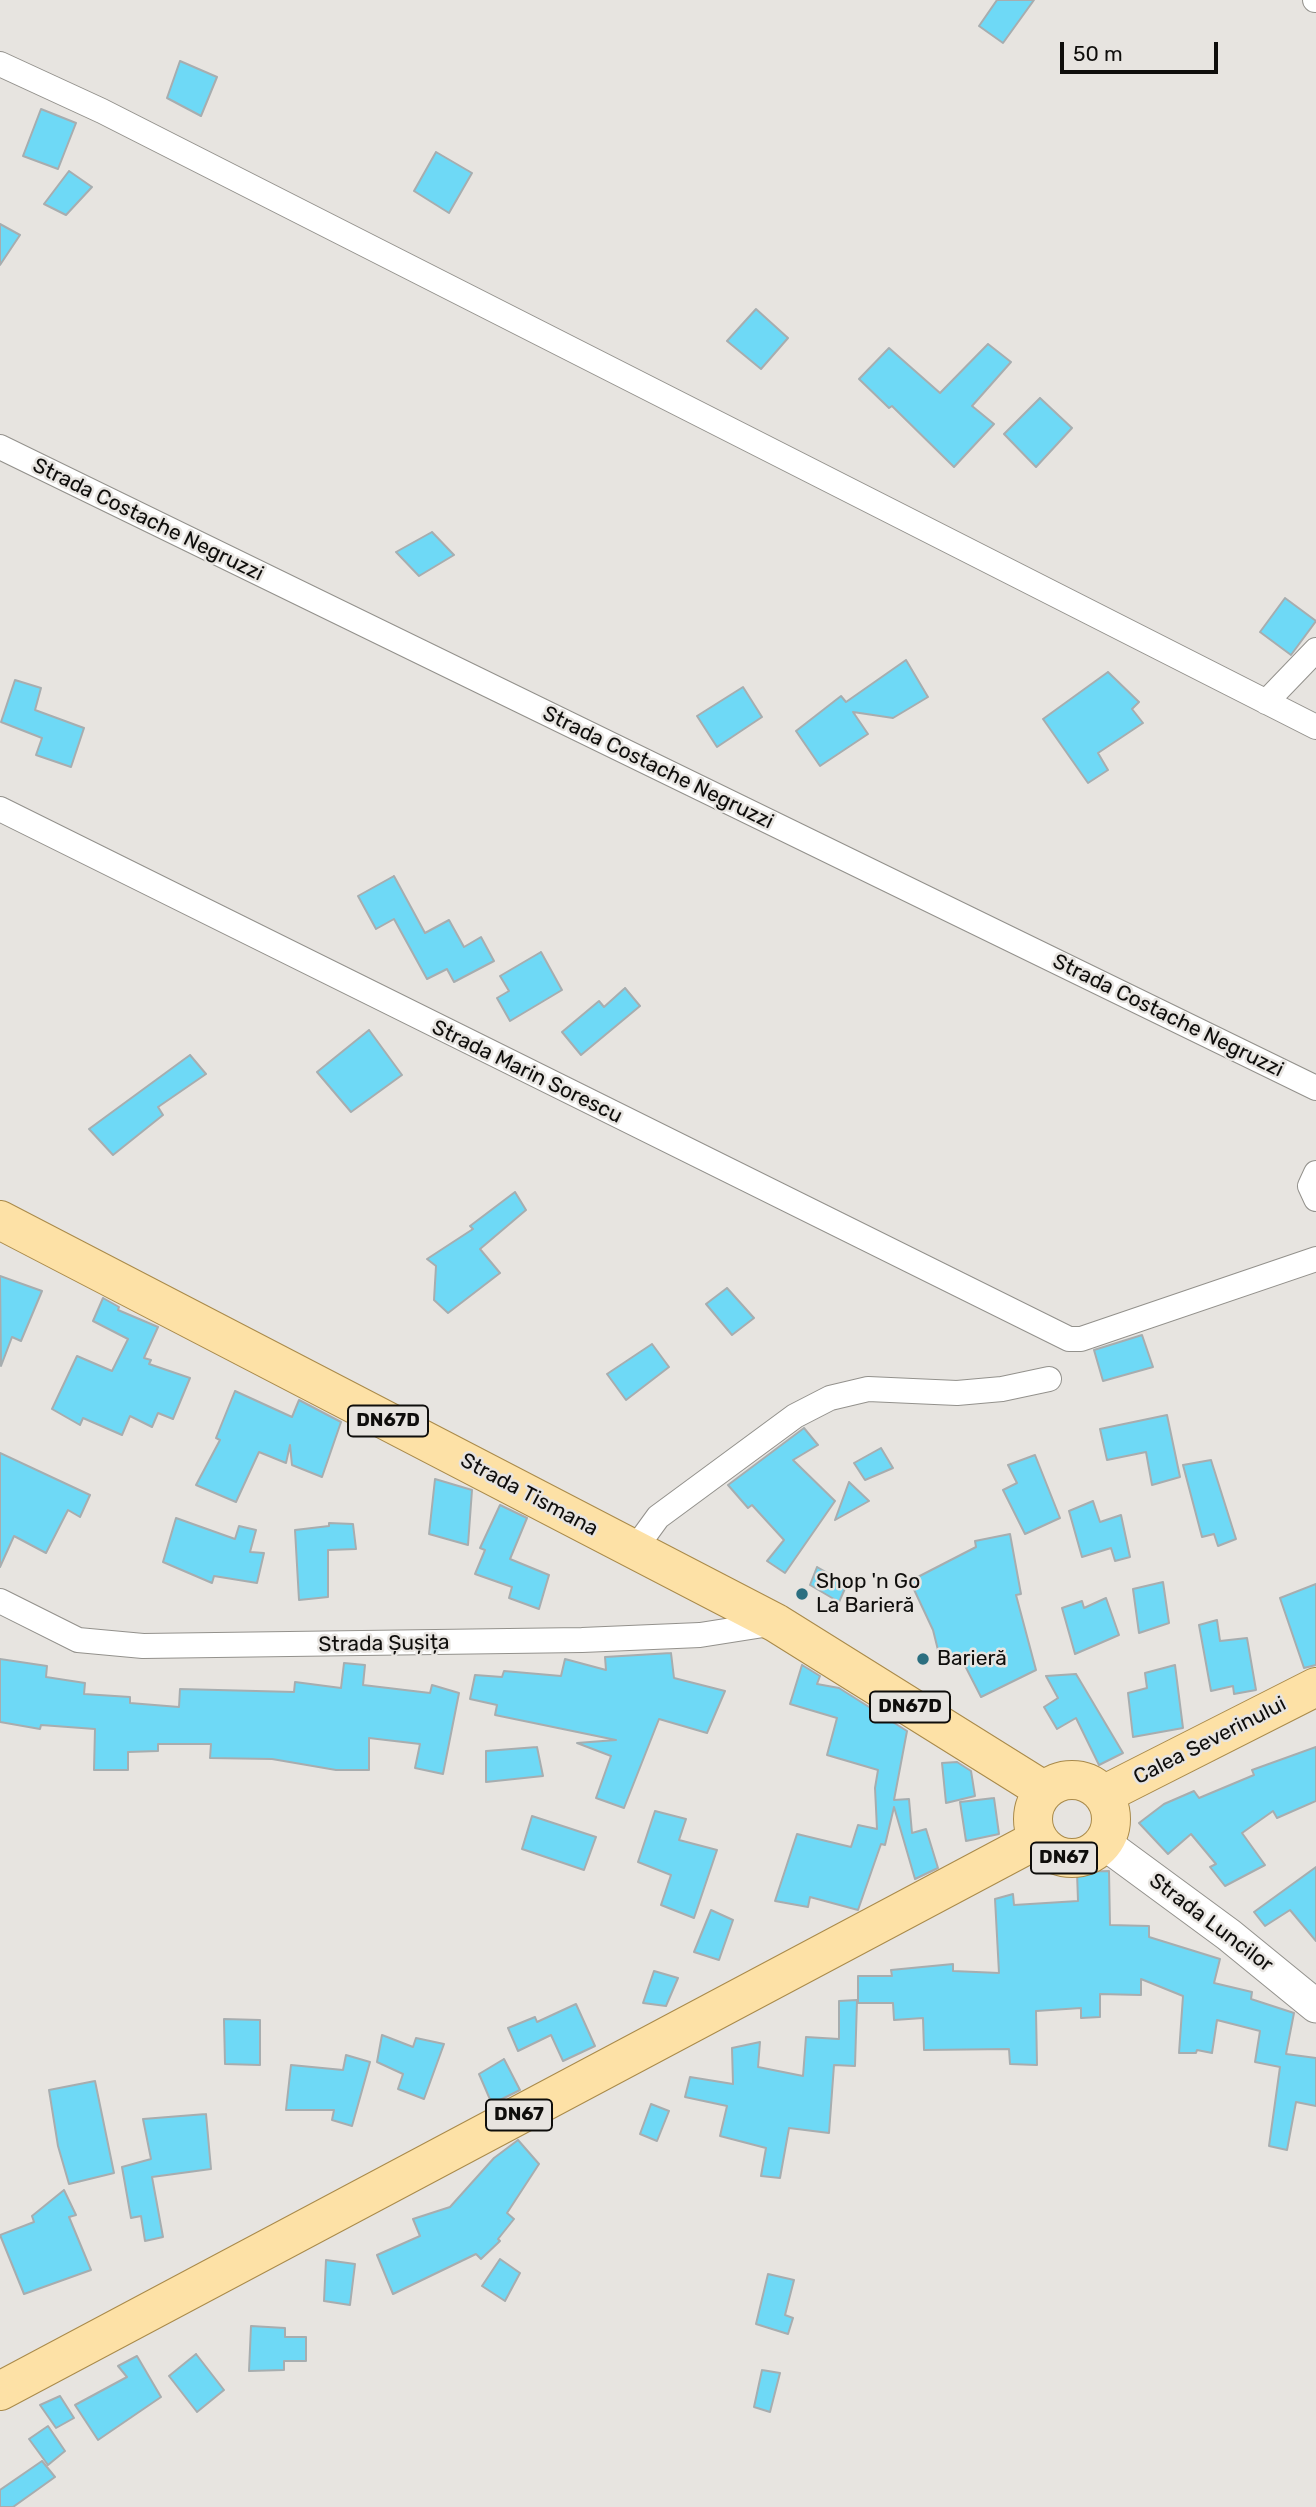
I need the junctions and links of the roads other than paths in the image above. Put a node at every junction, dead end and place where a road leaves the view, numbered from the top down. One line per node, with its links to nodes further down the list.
1 (0, 64): 4 (street)
2 (0, 447): 7 (street, Strada Costache Negruzzi)
3 (1316, 650): 4 (street)
4 (1266, 702): 5 (street)
5 (1316, 727)
6 (0, 809): 11 (street, Strada Marin Sorescu)
7 (1316, 1088)
8 (1316, 1173): 9 (street)
9 (1316, 1199)
10 (0, 1220): 13 (main road, Strada Tismana / DN67D)
11 (1316, 1259)
12 (1049, 1379): 13 (street)
13 (634, 1550): 15 (main road, Strada Tismana / DN67D)
14 (0, 1601): 15 (street, Strada Șușița)
15 (776, 1623): 17 (main road, Strada Tismana / DN67D)
16 (1316, 1687): 18 (main road, Calea Severinului)
17 (1045, 1791): 18 (main road); 19 (main road, DN67)
18 (1103, 1795): 20 (main road, DN67)
19 (1038, 1839): 20 (main road, DN67); 22 (main road, DN67)
20 (1104, 1843): 21 (main road, Strada Luncilor)
21 (1316, 2006)
22 (0, 2391)

